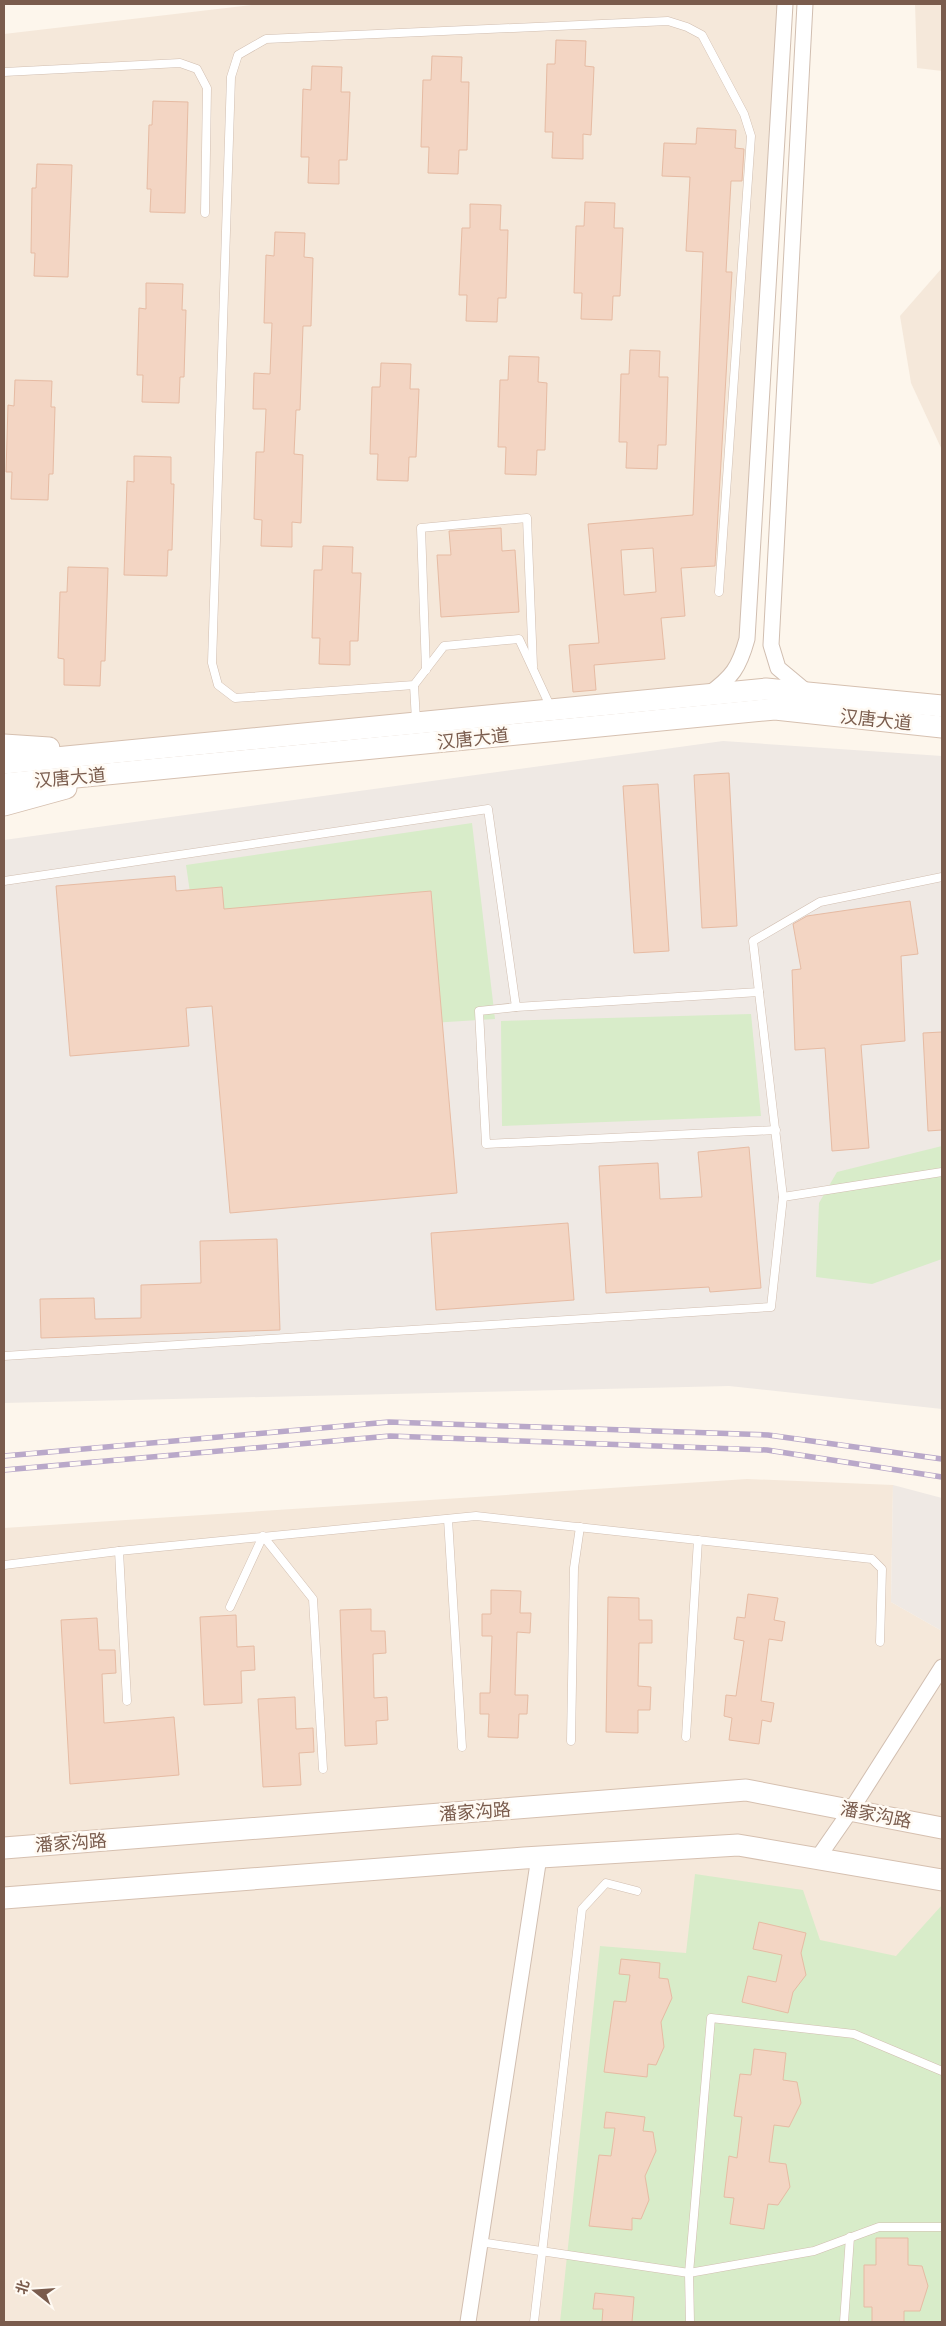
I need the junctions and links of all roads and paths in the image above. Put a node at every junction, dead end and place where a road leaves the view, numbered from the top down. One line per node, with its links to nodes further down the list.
1 (785, 4): 10 (street)
2 (805, 4): 9 (street)
3 (4, 72): 4 (lane)
4 (204, 213)
5 (719, 592): 8 (lane)
6 (426, 670): 7 (lane); 7 (lane); 8 (lane)
7 (533, 670): 12 (lane)
8 (414, 686): 13 (lane)
9 (808, 693): 10 (main road, 汉唐大道); 11 (main road, 汉唐大道)
10 (707, 695): 12 (main road, 汉唐大道)
11 (942, 706)
12 (552, 710): 13 (main road, 汉唐大道)
13 (416, 723): 16 (main road, 汉唐大道)
14 (942, 727): 18 (main road, 汉唐大道)
15 (4, 745): 16 (main road)
16 (111, 753): 17 (main road, 汉唐大道)
17 (4, 763)
18 (117, 774): 19 (main road, 汉唐大道); 20 (main road)
19 (4, 784)
20 (4, 805)
21 (942, 877): 23 (lane)
22 (4, 881): 24 (lane)
23 (759, 992): 24 (lane); 25 (lane)
24 (516, 1007): 25 (lane)
25 (776, 1130): 27 (lane)
26 (942, 1172): 27 (lane)
27 (784, 1198): 28 (lane)
28 (4, 1356)
29 (448, 1519): 30 (lane); 31 (lane); 41 (lane)
30 (580, 1527): 32 (lane); 40 (lane)
31 (263, 1536): 33 (lane); 35 (lane); 42 (lane)
32 (698, 1540): 36 (lane); 39 (lane)
33 (119, 1551): 34 (lane); 38 (lane)
34 (4, 1565)
35 (230, 1607)
36 (880, 1642)
37 (942, 1667): 43 (street)
38 (127, 1701)
39 (686, 1737)
40 (570, 1741)
41 (462, 1747)
42 (323, 1768)
43 (851, 1810): 44 (main road, 潘家沟路); 45 (main road, 潘家沟路); 47 (street)
44 (942, 1828)
45 (4, 1848)
46 (539, 1857): 47 (main road); 50 (main road); 54 (street)
47 (817, 1859): 48 (main road)
48 (942, 1880)
49 (637, 1891): 55 (lane)
50 (4, 1898)
51 (942, 2071): 56 (lane)
52 (942, 2227): 53 (lane)
53 (850, 2238): 56 (lane); 60 (lane)
54 (480, 2242): 55 (lane); 57 (street)
55 (543, 2251): 56 (lane); 58 (lane)
56 (689, 2273): 59 (lane)
57 (468, 2322)
58 (534, 2322)
59 (690, 2322)
60 (844, 2322)

